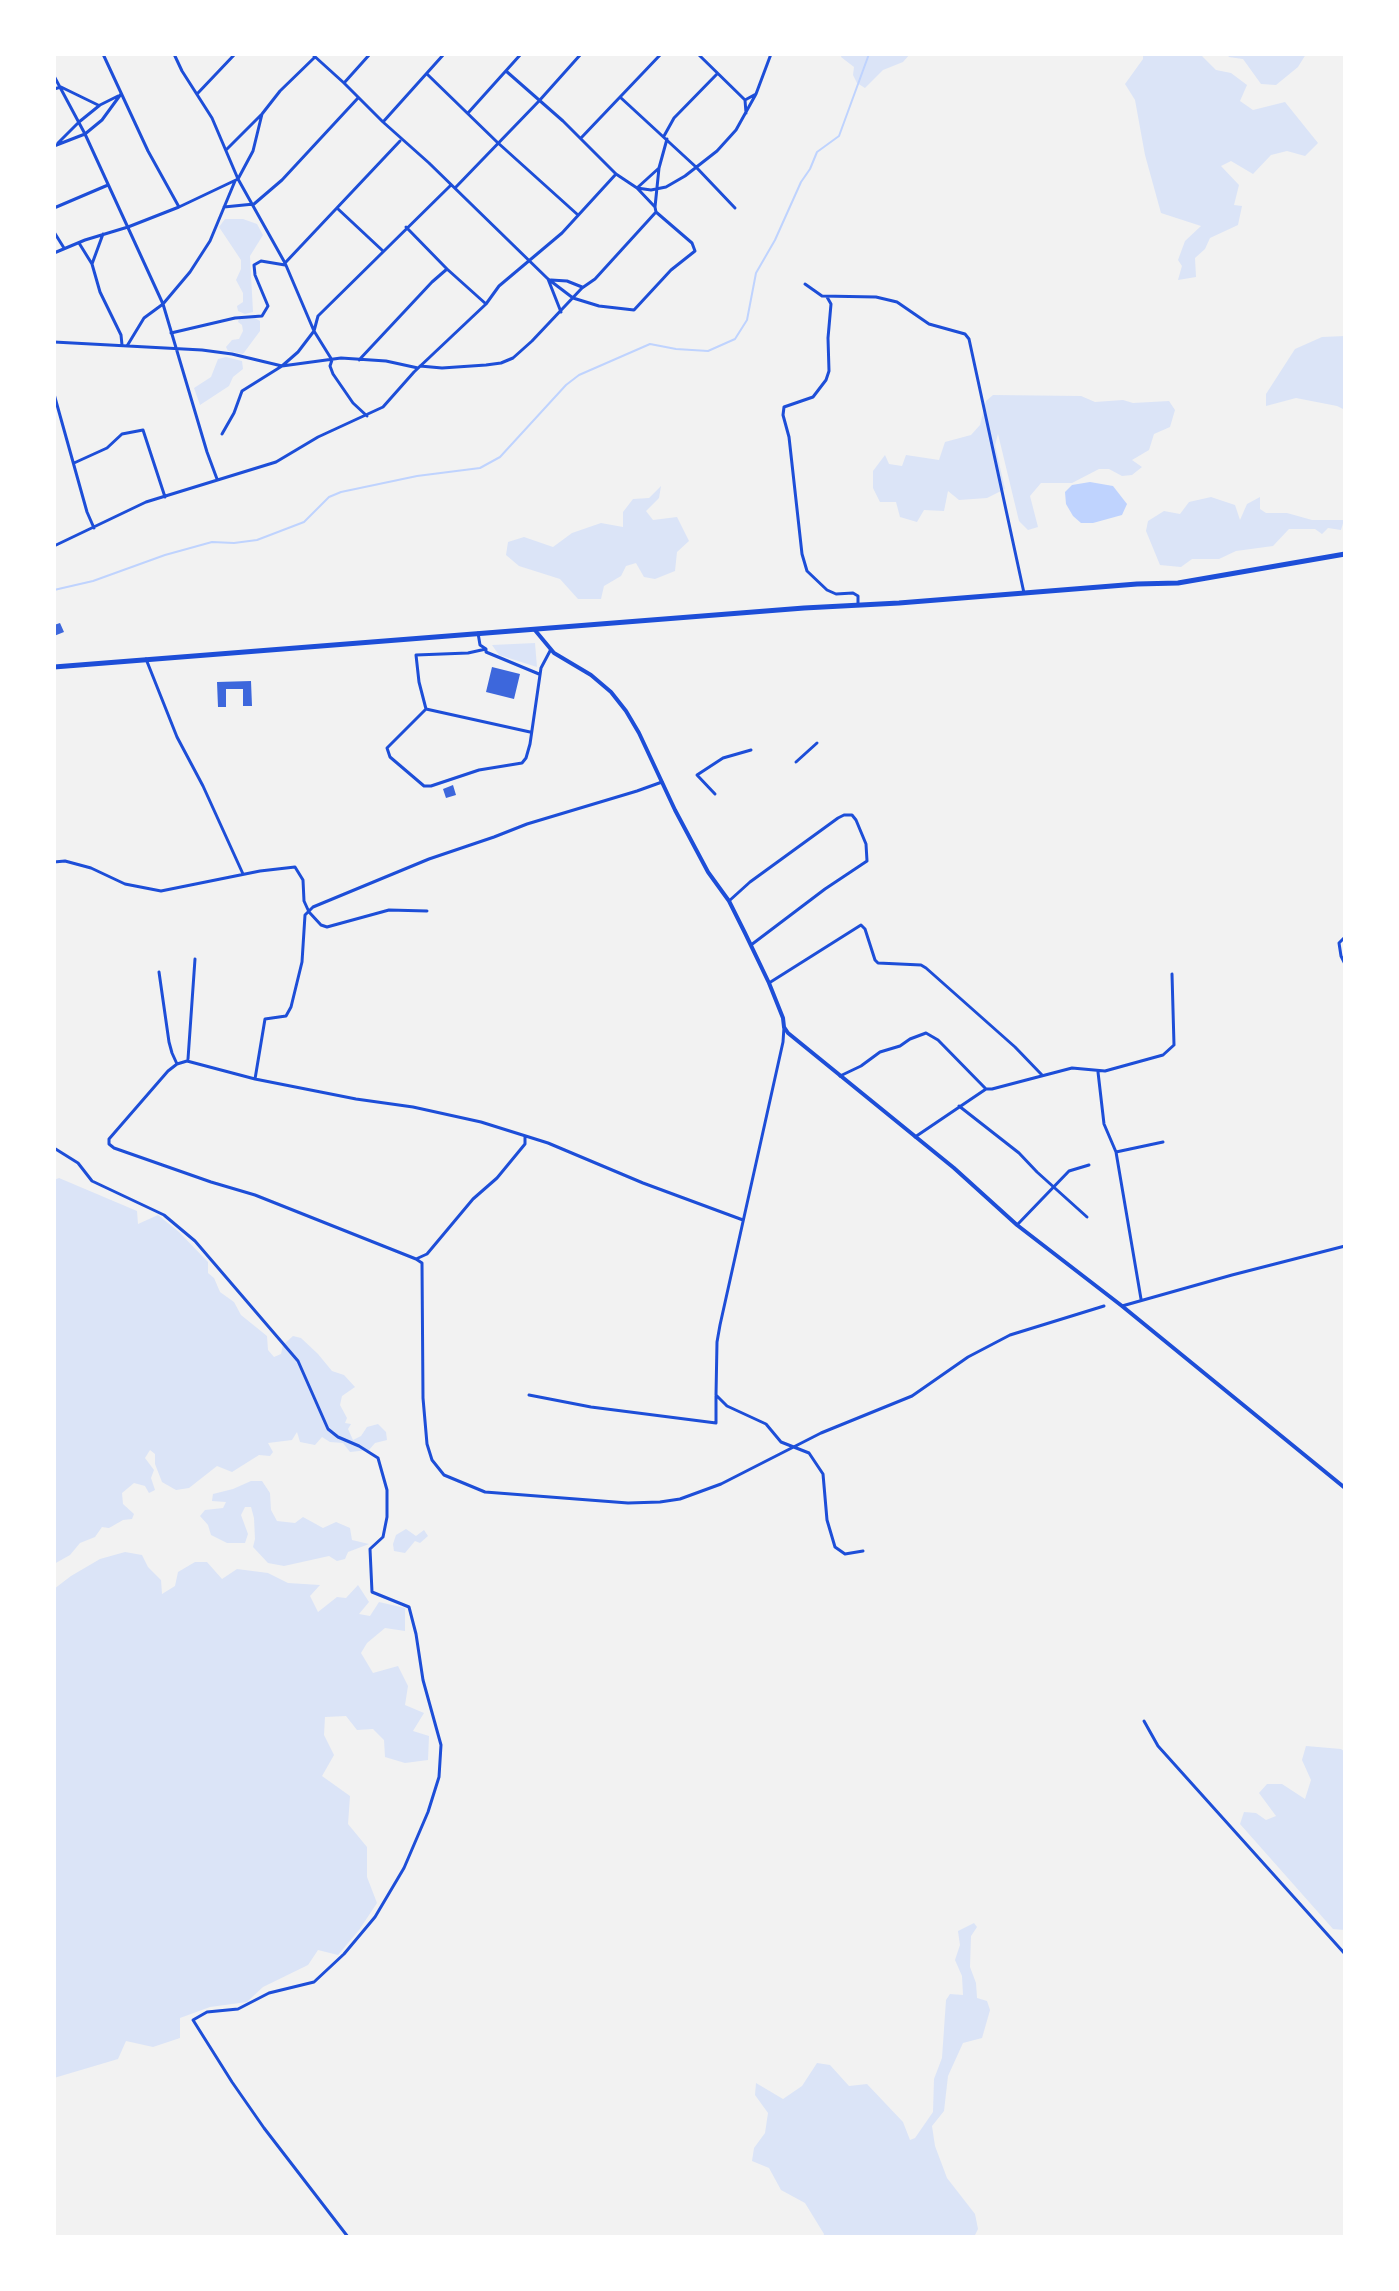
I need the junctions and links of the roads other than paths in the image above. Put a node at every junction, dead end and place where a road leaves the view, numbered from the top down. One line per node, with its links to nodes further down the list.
1 (103, 54): 19 (street)
2 (174, 54): 20 (street)
3 (235, 54): 20 (street)
4 (370, 54): 16 (street)
5 (444, 54): 13 (street)
6 (521, 54): 12 (street)
7 (581, 54): 25 (street)
8 (661, 54): 22 (street)
9 (698, 54): 14 (street)
10 (771, 54): 21 (street)
11 (314, 56): 16 (street); 29 (street)
12 (506, 71): 25 (street); 27 (street)
13 (427, 74): 27 (street); 31 (street)
14 (717, 74): 24 (street); 34 (street)
15 (54, 76): 17 (street)
16 (344, 83): 23 (street)
17 (61, 87): 18 (street); 26 (street); 30 (street)
18 (54, 89)
19 (121, 94): 26 (street); 32 (street); 48 (street)
20 (197, 94): 38 (street)
21 (756, 94): 24 (street); 28 (street)
22 (620, 97): 33 (street); 34 (street)
23 (358, 98): 31 (street); 47 (street)
24 (745, 100): 28 (street)
25 (539, 101): 33 (street); 36 (street)
26 (100, 105): 30 (street)
27 (468, 113): 36 (street)
28 (746, 113): 39 (street)
29 (262, 114): 38 (street); 42 (street)
30 (79, 122): 32 (street); 37 (street)
31 (383, 122): 35 (street)
32 (85, 134): 37 (street); 43 (street)
33 (581, 138): 41 (street)
34 (665, 138): 39 (street); 40 (street)
35 (401, 140): 44 (street); 51 (street)
36 (497, 142): 44 (street); 54 (street)
37 (55, 145)
38 (226, 150): 42 (street)
39 (696, 167): 46 (street); 52 (street)
40 (659, 168): 45 (street); 46 (street)
41 (616, 174): 45 (street); 54 (street)
42 (237, 180): 47 (street); 48 (street); 49 (street)
43 (108, 185): 50 (street); 55 (street)
44 (453, 187): 56 (street); 63 (street)
45 (637, 188): 46 (street); 53 (street)
46 (657, 188): 53 (street)
47 (254, 204): 49 (street); 65 (street)
48 (179, 207): 55 (street)
49 (224, 207): 72 (street)
50 (54, 208)
51 (337, 208): 61 (street); 65 (street)
52 (735, 208)
53 (656, 210): 69 (street); 71 (street)
54 (578, 215): 63 (street)
55 (128, 227): 58 (street); 72 (street)
56 (406, 227): 61 (street); 66 (street)
57 (54, 232): 60 (street)
58 (104, 234): 59 (street); 64 (street)
59 (78, 242): 60 (street); 64 (street)
60 (64, 248): 62 (street)
61 (383, 251): 75 (street)
62 (54, 253)
63 (528, 259): 67 (street); 73 (street)
64 (92, 264): 78 (street)
65 (286, 264): 75 (street); 76 (street)
66 (447, 269): 73 (street); 81 (street)
67 (548, 279): 69 (street); 71 (street); 74 (street)
68 (805, 284): 70 (street)
69 (582, 288): 71 (street)
70 (826, 296): 94 (street); 95 (street)
71 (573, 298): 74 (street)
72 (163, 304): 76 (street); 78 (street)
73 (486, 304): 83 (street)
74 (561, 312): 83 (street)
75 (314, 331): 80 (street); 82 (street)
76 (171, 333): 79 (street)
77 (54, 342): 78 (street)
78 (124, 345): 79 (street)
79 (176, 348): 82 (street); 88 (street)
80 (332, 360): 81 (street); 82 (street); 85 (street)
81 (359, 360): 83 (street)
82 (282, 366): 86 (street)
83 (419, 367): 85 (street)
84 (54, 394): 87 (street)
85 (367, 416): 88 (street)
86 (222, 434)
87 (74, 463): 89 (street); 90 (street)
88 (218, 481): 89 (street)
89 (165, 497): 90 (street)
90 (94, 528): 91 (street)
91 (54, 546)
92 (1343, 554): 93 (street); 94 (highway)
93 (1345, 562)
94 (1024, 593): 95 (highway)
95 (858, 605): 96 (highway)
96 (534, 629): 97 (highway); 99 (main road)
97 (478, 633): 98 (street); 100 (highway)
98 (486, 649): 102 (street); 103 (street)
99 (550, 650): 102 (street); 108 (main road)
100 (146, 659): 101 (highway); 111 (street)
101 (54, 667)
102 (540, 674): 104 (street)
103 (426, 709): 104 (street); 104 (street)
104 (530, 732)
105 (817, 743): 107 (street)
106 (751, 750): 109 (street)
107 (796, 762)
108 (662, 782): 112 (main road); 114 (street)
109 (715, 794)
110 (54, 862): 111 (street)
111 (243, 874): 114 (street)
112 (729, 901): 116 (main road); 116 (street)
113 (427, 911): 114 (street)
114 (309, 912): 128 (street)
115 (1345, 937): 118 (street)
116 (751, 945): 121 (main road)
117 (195, 959): 123 (street)
118 (1345, 964)
119 (159, 972): 124 (street)
120 (1172, 974): 125 (street)
121 (769, 983): 122 (main road); 126 (street)
122 (784, 1027): 127 (main road); 139 (street)
123 (187, 1061): 124 (street); 128 (street)
124 (177, 1064): 142 (street)
125 (1098, 1071): 126 (street); 135 (street)
126 (1042, 1075): 129 (street)
127 (840, 1076): 129 (street); 132 (main road)
128 (255, 1079): 131 (street)
129 (986, 1089): 130 (street)
130 (959, 1106): 132 (street); 137 (street)
131 (525, 1137): 139 (street); 142 (street)
132 (915, 1137): 140 (main road)
133 (1163, 1142): 135 (street)
134 (54, 1148): 153 (street)
135 (1116, 1152): 143 (street)
136 (1089, 1165): 137 (street)
137 (1053, 1187): 138 (street); 140 (street)
138 (1087, 1217)
139 (743, 1220): 147 (street)
140 (1017, 1225): 145 (main road)
141 (1345, 1246): 143 (street)
142 (416, 1259): 148 (street)
143 (1141, 1299): 145 (street)
144 (1104, 1306): 148 (street)
145 (1122, 1306): 149 (main road)
146 (529, 1395): 147 (street)
147 (716, 1395): 148 (street)
148 (794, 1447): 150 (street)
149 (1345, 1488)
150 (863, 1551)
151 (1144, 1721): 152 (street)
152 (1345, 1954)
153 (348, 2237)

